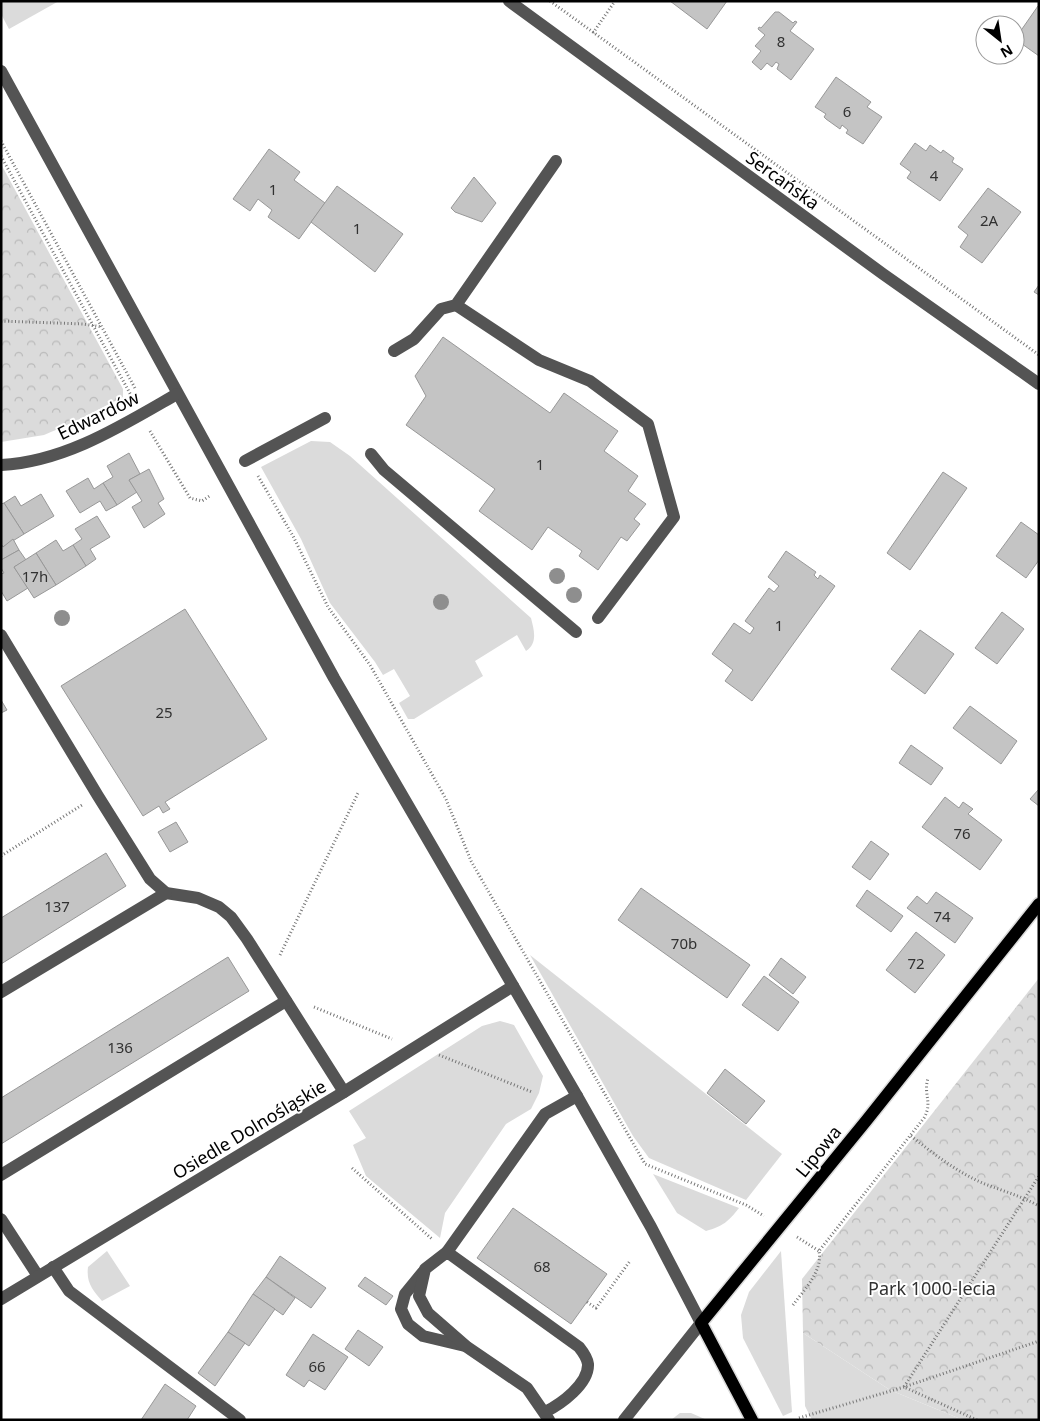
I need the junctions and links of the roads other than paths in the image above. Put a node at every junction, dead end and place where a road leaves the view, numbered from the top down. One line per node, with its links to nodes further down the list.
1 (509, 1): 6 (street, Sercańska)
2 (1, 71): 7 (street)
3 (556, 161): 4 (street)
4 (456, 305): 5 (street); 12 (street)
5 (394, 351)
6 (1039, 384)
7 (177, 394): 11 (street, Edwardów); 17 (street)
8 (324, 418): 10 (street)
9 (371, 454): 13 (street)
10 (246, 461)
11 (1, 465)
12 (598, 618)
13 (576, 632)
14 (1, 635): 15 (street)
15 (166, 893): 18 (street); 19 (street)
16 (1039, 904): 29 (main road, Lipowa)
17 (513, 986): 20 (street, Osiedle Dolnośląskie); 21 (street)
18 (1, 992)
19 (286, 1001): 20 (street); 22 (street)
20 (344, 1092): 25 (street, Osiedle Dolnośląskie)
21 (577, 1096): 24 (street); 29 (street)
22 (1, 1175)
23 (1, 1220): 27 (street)
24 (447, 1252): 26 (street); 31 (street)
25 (53, 1267): 27 (street, Osiedle Dolnośląskie); 32 (street)
26 (425, 1269): 30 (street); 30 (street)
27 (38, 1276): 28 (street, Osiedle Dolnośląskie)
28 (1, 1299)
29 (701, 1323): 33 (street, Lipowa); 34 (main road)
30 (468, 1347): 31 (street)
31 (547, 1416)
32 (240, 1420)
33 (624, 1420)
34 (752, 1420)

